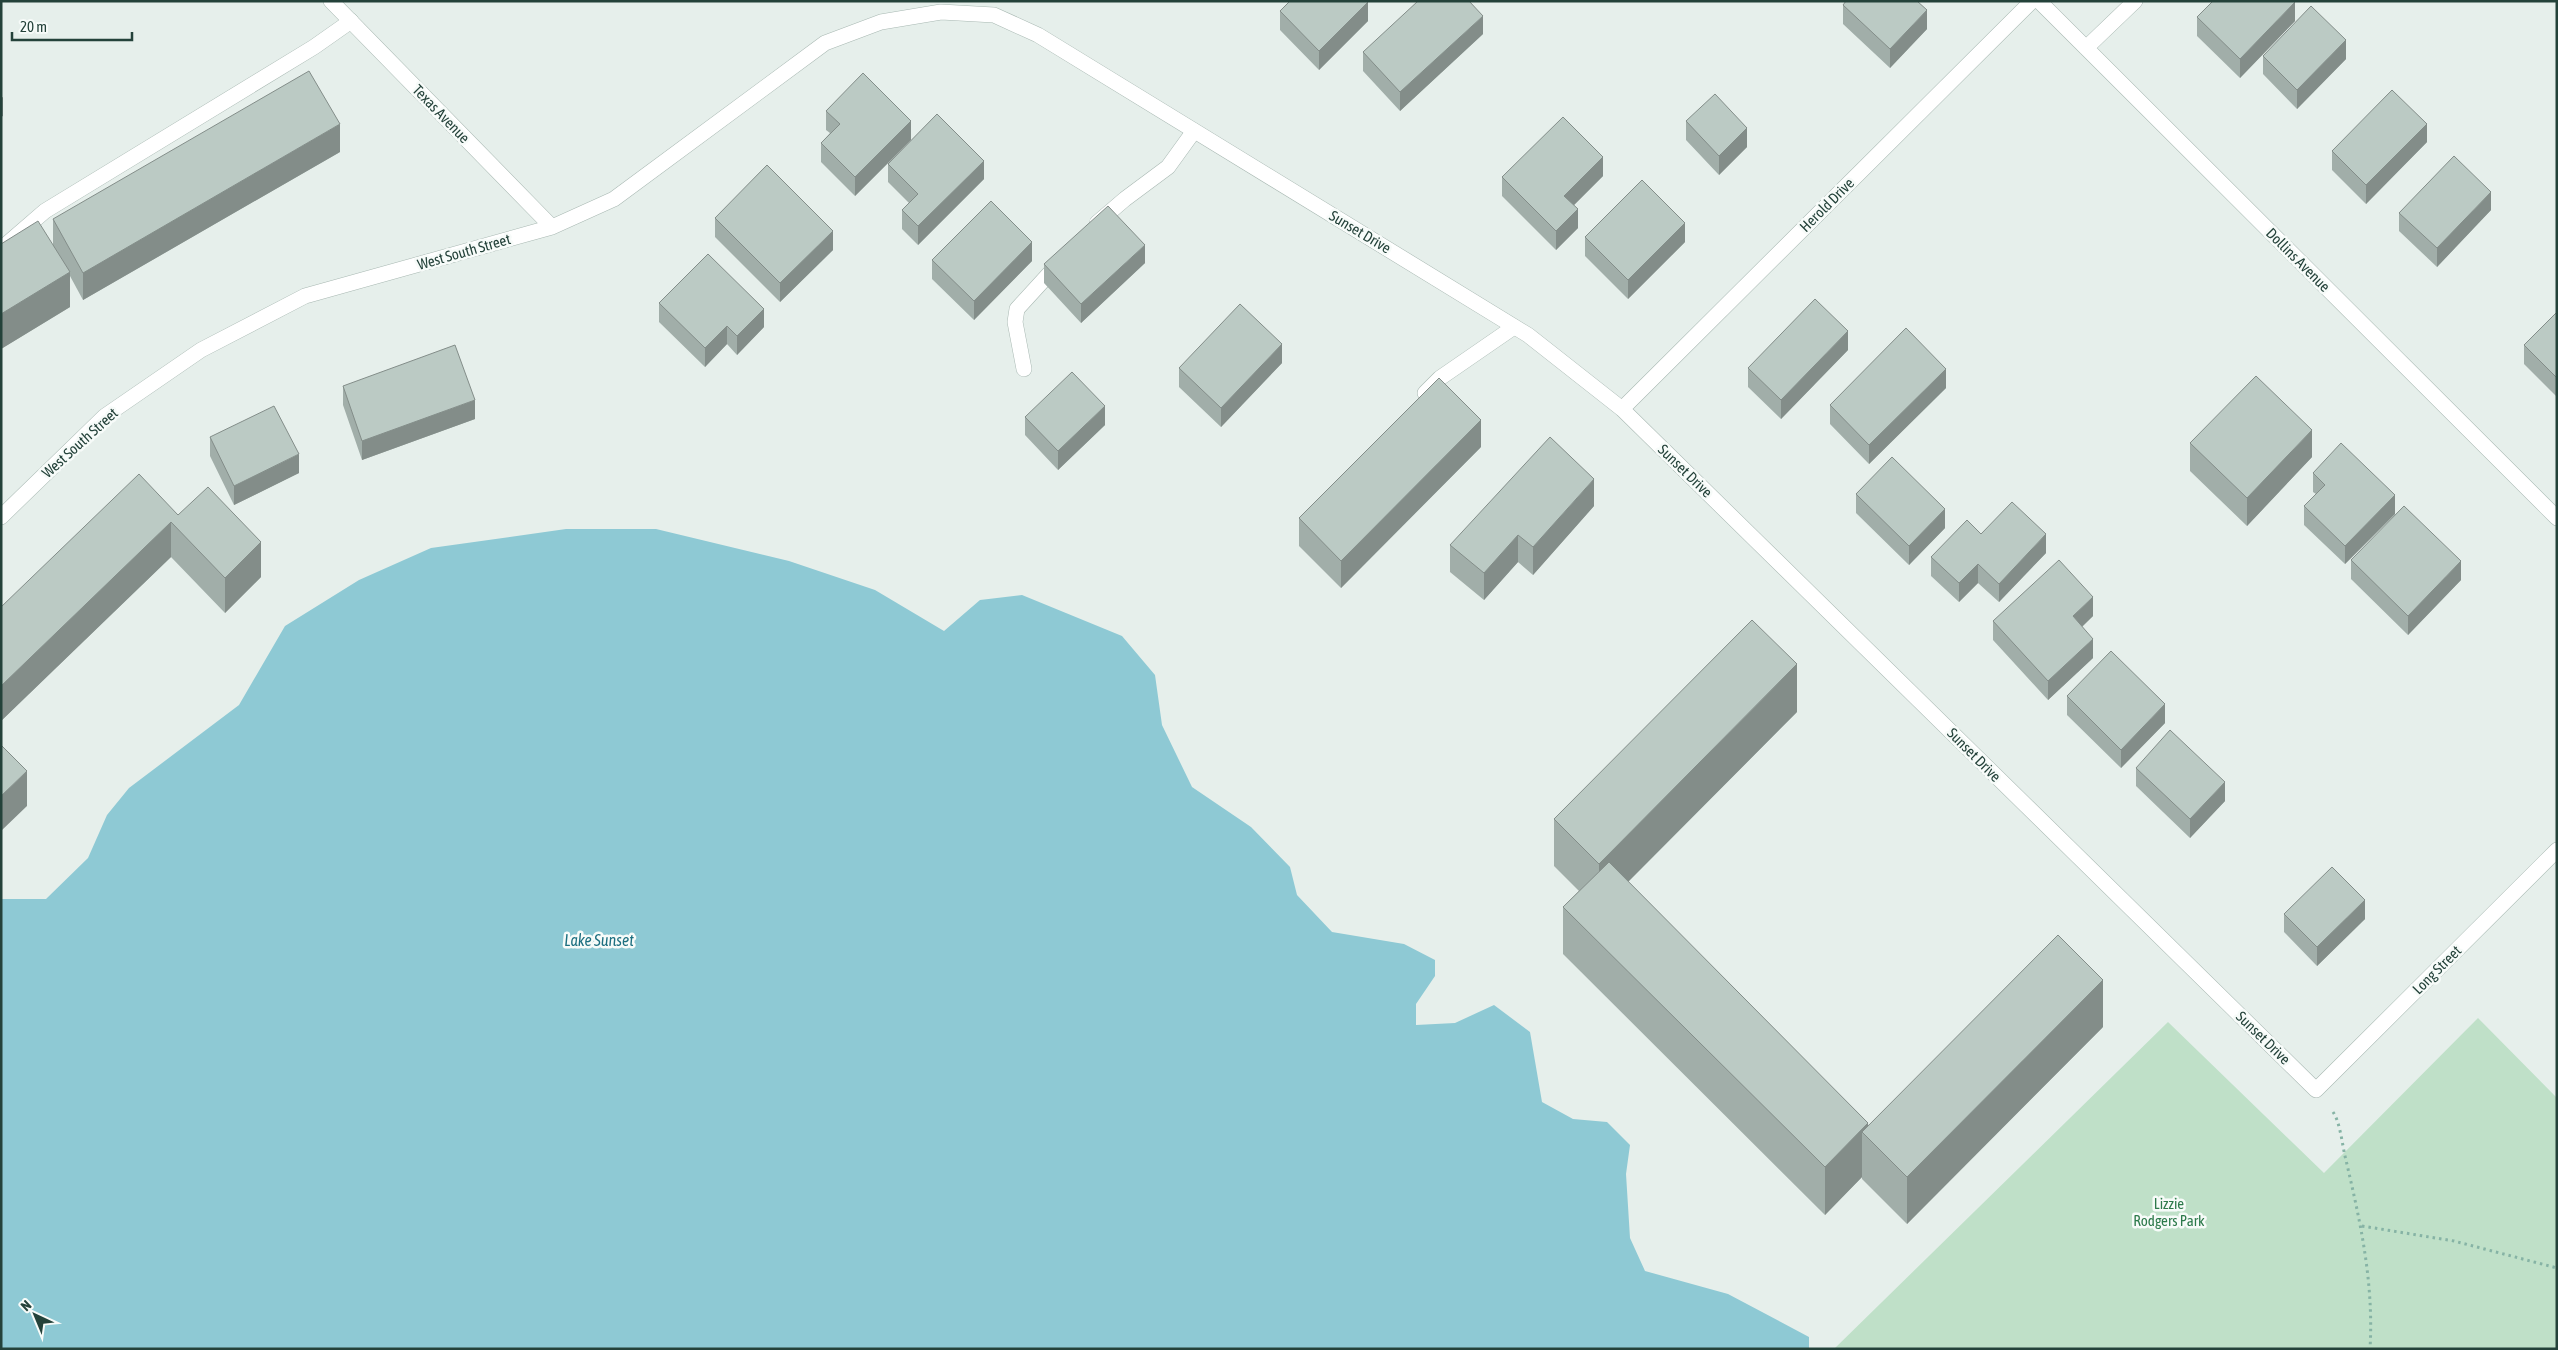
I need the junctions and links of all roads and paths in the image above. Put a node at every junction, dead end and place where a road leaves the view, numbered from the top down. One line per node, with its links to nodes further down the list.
1 (331, 1): 6 (street, Texas Avenue)
2 (2032, 1): 16 (street, Herold Drive)
3 (2039, 1): 7 (street, Dollins Avenue)
4 (2134, 1): 7 (street)
5 (941, 12): 8 (street, Sunset Drive); 9 (street, West South Street)
6 (351, 21): 9 (street, Texas Avenue); 11 (street)
7 (2086, 48): 18 (street, Dollins Avenue)
8 (1194, 131): 10 (street); 13 (street, Sunset Drive)
9 (552, 227): 17 (street, West South Street)
10 (1088, 233)
11 (1, 249)
12 (1068, 254): 14 (street)
13 (1514, 326): 15 (street); 16 (street, Sunset Drive)
14 (1024, 370)
15 (1413, 405)
16 (1622, 409): 20 (street, Sunset Drive)
17 (1, 517)
18 (2557, 518)
19 (2557, 850): 20 (street, Long Street)
20 (2316, 1090): 21 (path)
21 (2362, 1226): 22 (path); 23 (path)
22 (2557, 1268)
23 (2370, 1349)

